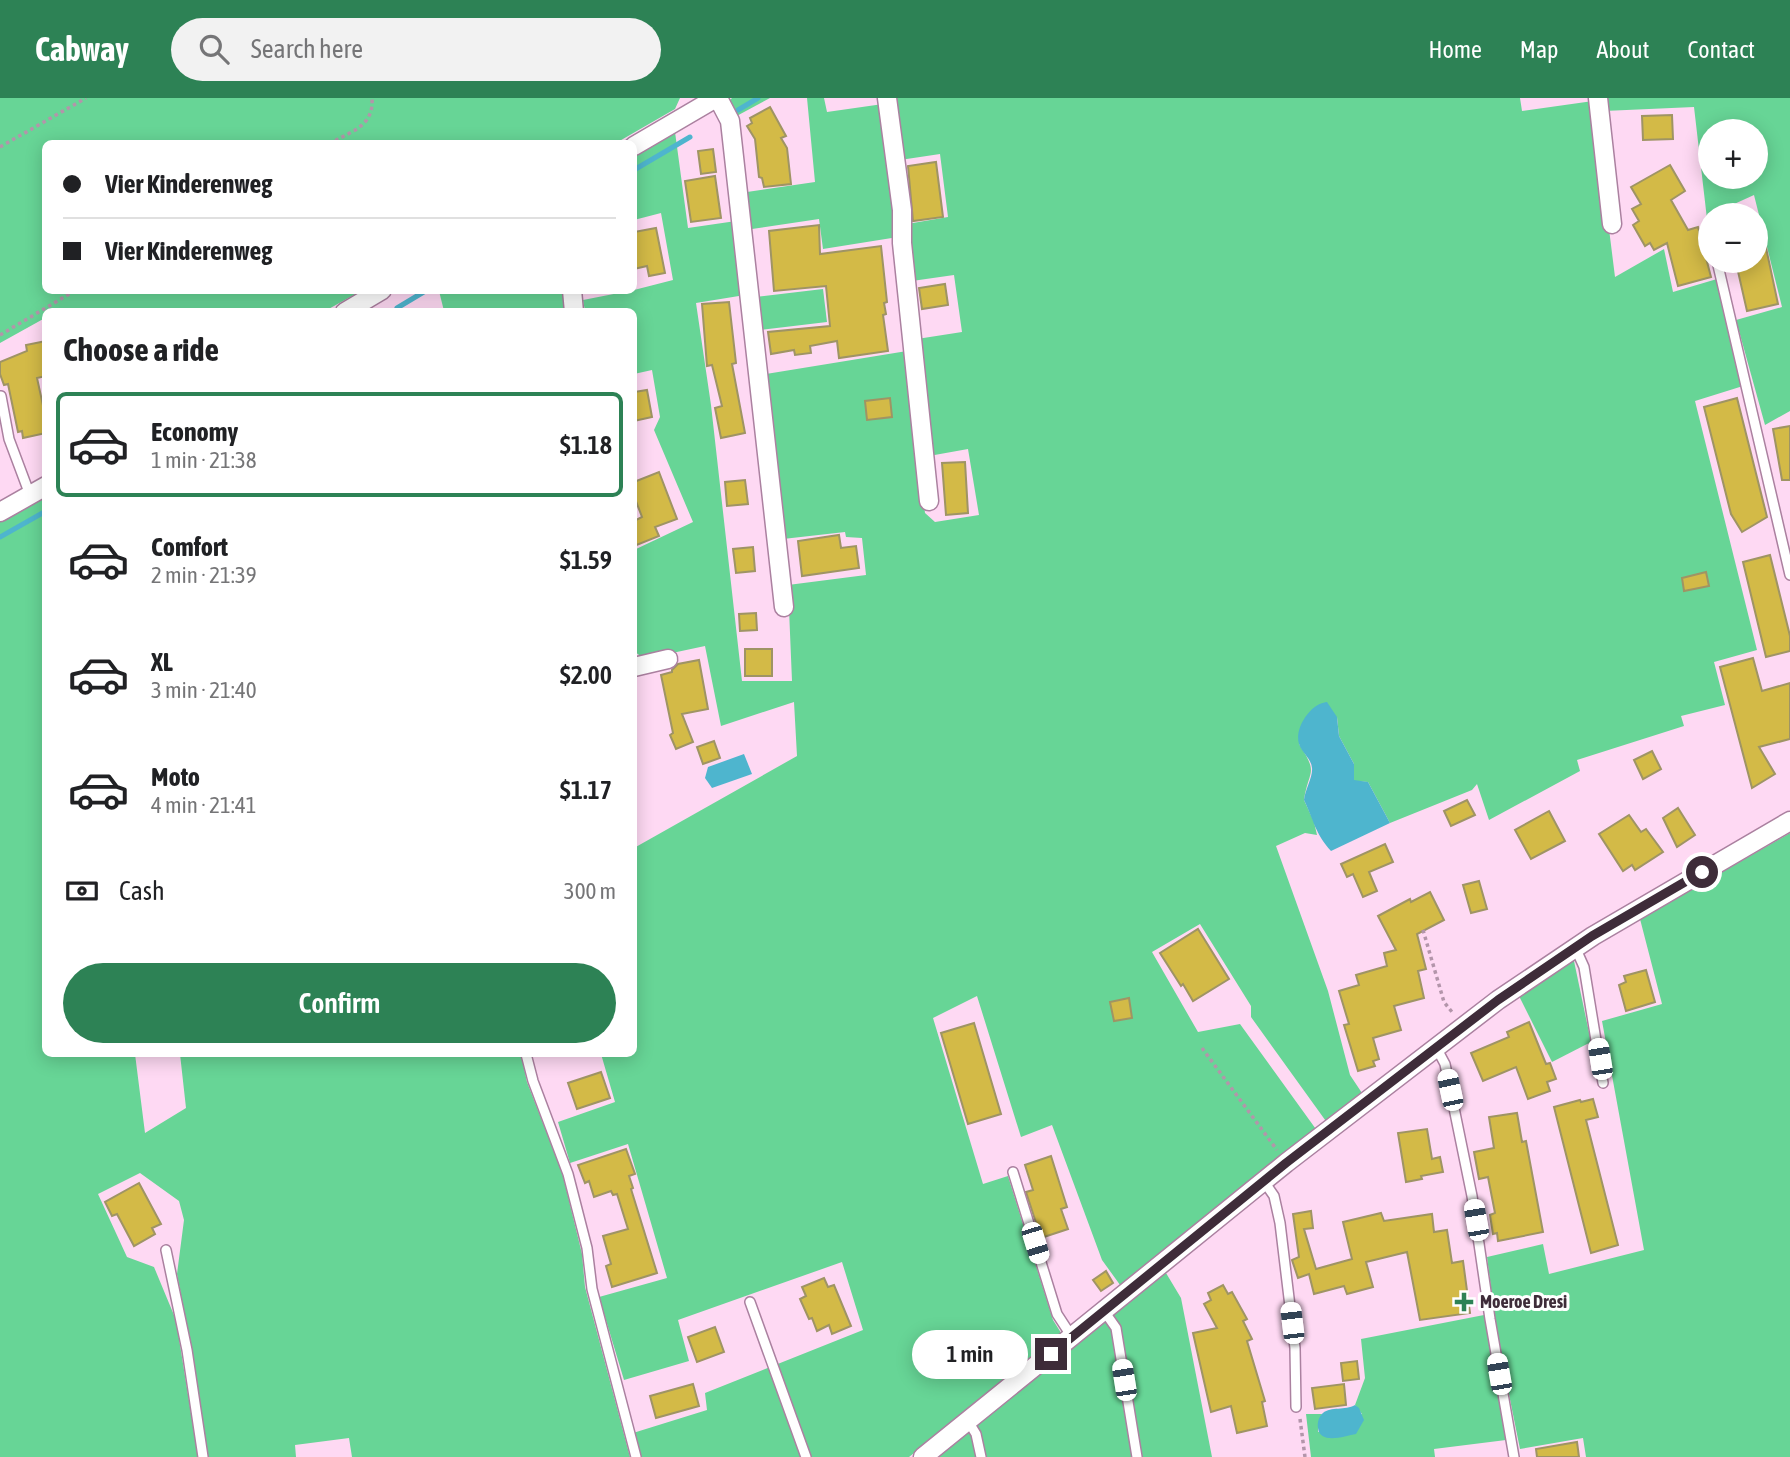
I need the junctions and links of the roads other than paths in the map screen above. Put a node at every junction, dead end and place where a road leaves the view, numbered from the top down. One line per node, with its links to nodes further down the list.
1 (717, 98): 4 (street); 15 (street)
2 (887, 98): 12 (street)
3 (1598, 98): 6 (street)
4 (692, 105): 5 (street)
5 (637, 144)
6 (1612, 224)
7 (1720, 273): 14 (lane)
8 (375, 294): 9 (street)
9 (352, 308)
10 (1, 396): 11 (lane)
11 (38, 491): 13 (street)
12 (929, 501)
13 (0, 512)
14 (1790, 575)
15 (784, 607)
16 (668, 659): 17 (street)
17 (637, 666)
18 (1790, 821): 19 (street)
19 (1575, 947): 20 (street); 22 (lane)
20 (1437, 1049): 24 (street); 37 (lane)
21 (527, 1057): 32 (lane)
22 (1603, 1083)
23 (1013, 1172): 28 (lane)
24 (1265, 1183): 27 (street); 29 (lane)
25 (166, 1250): 31 (lane)
26 (750, 1302): 33 (lane)
27 (1104, 1311): 28 (street); 36 (lane)
28 (1072, 1337): 30 (street)
29 (1296, 1407)
30 (968, 1421): 34 (street); 35 (lane)
31 (204, 1457)
32 (636, 1457)
33 (806, 1457)
34 (923, 1457)
35 (981, 1457)
36 (1136, 1457)
37 (1514, 1457)

